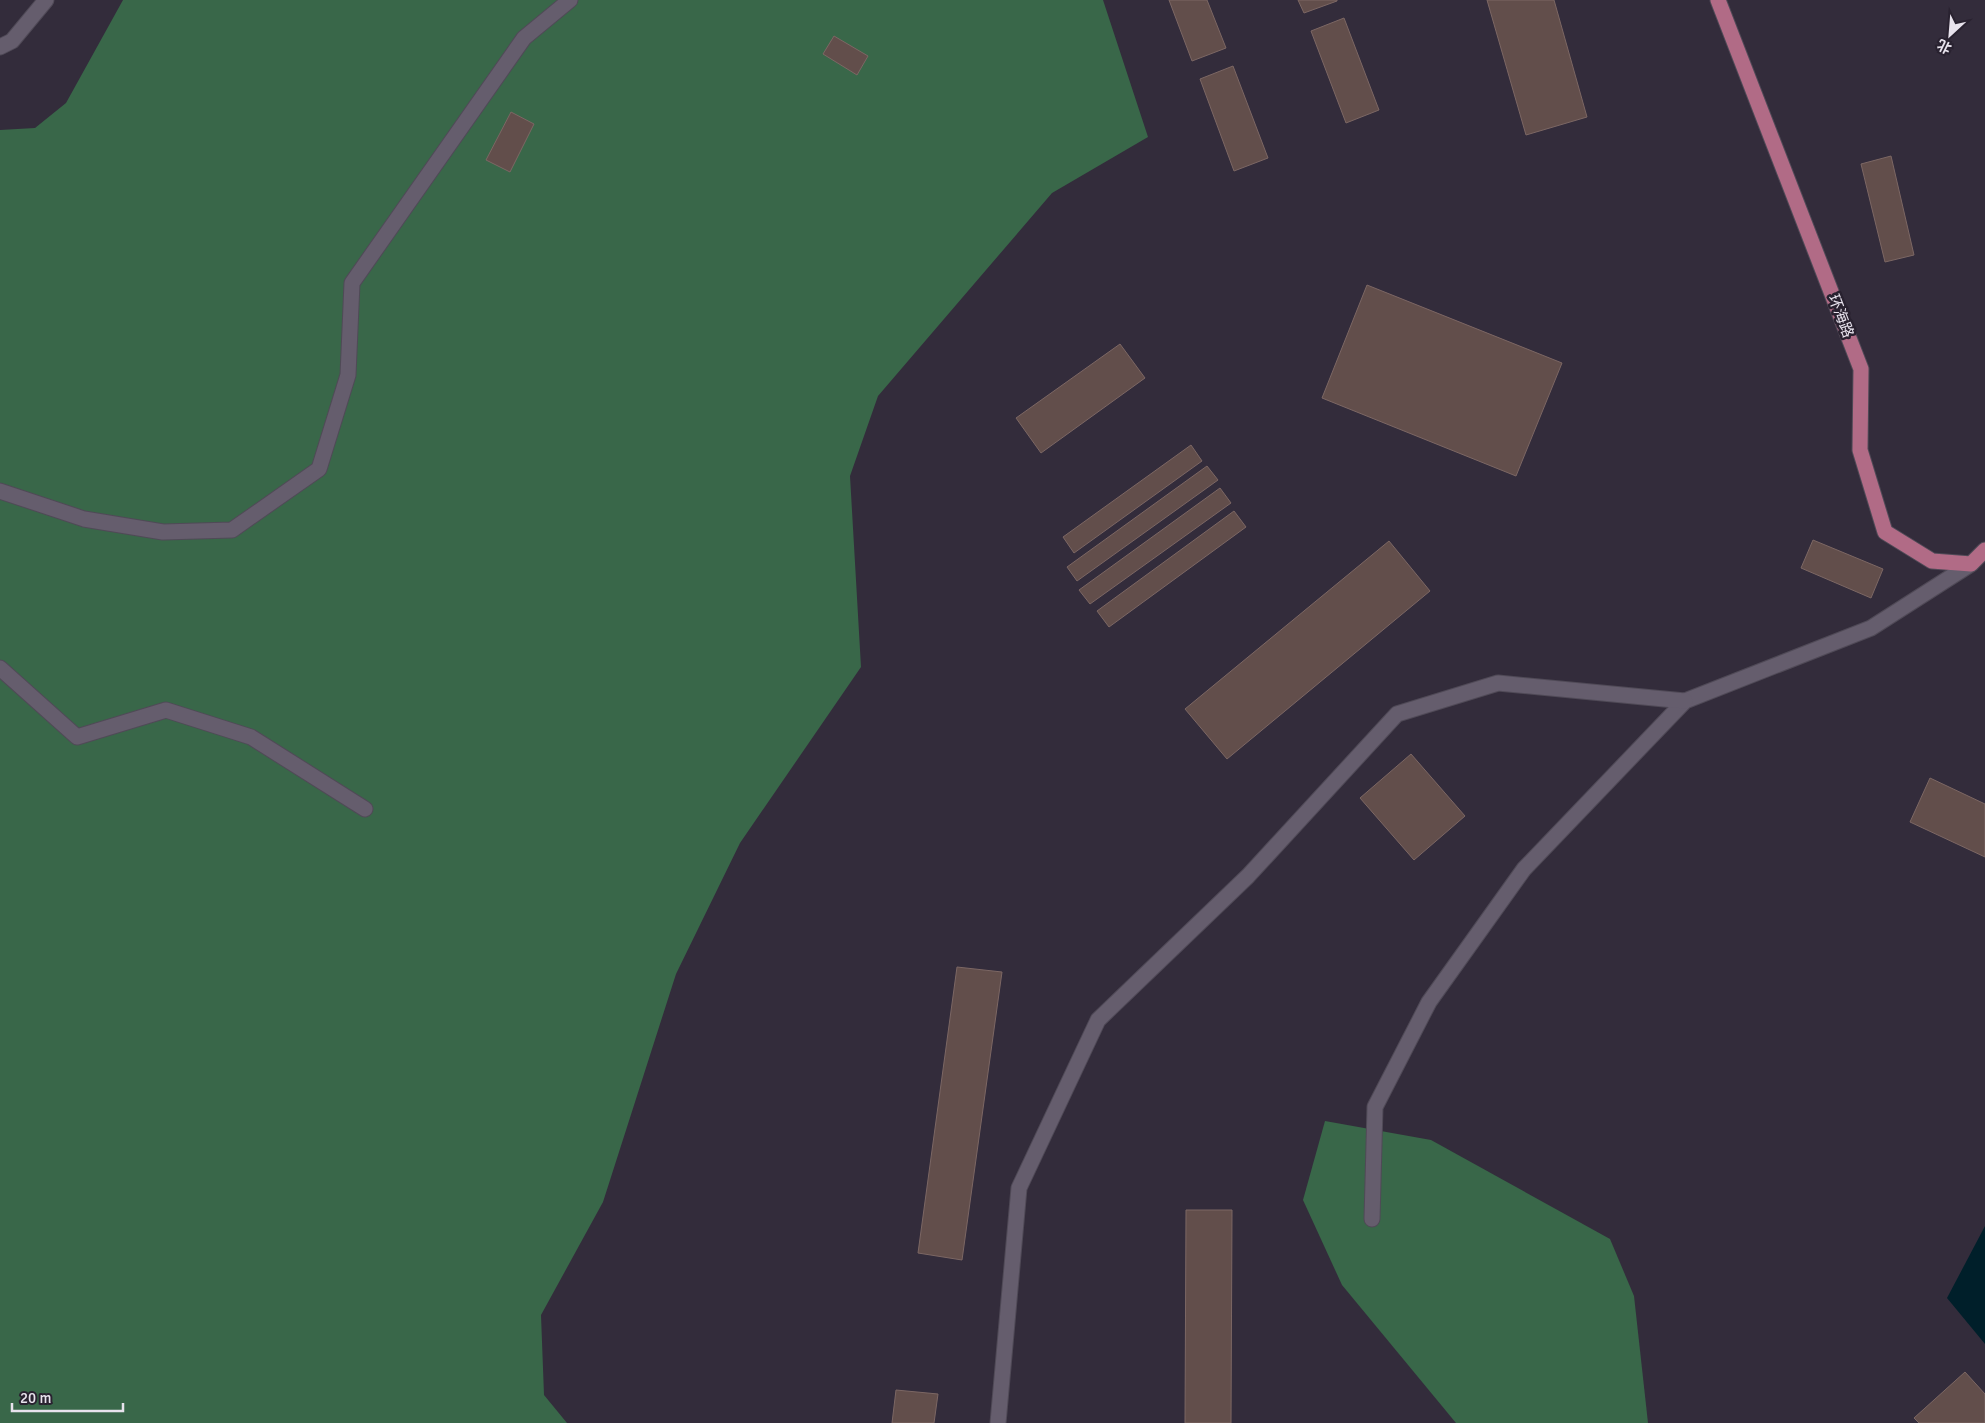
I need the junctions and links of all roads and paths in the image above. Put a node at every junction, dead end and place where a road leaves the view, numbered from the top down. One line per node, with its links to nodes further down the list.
1 (46, 0): 4 (street)
2 (570, 0): 5 (street)
3 (1718, 0): 7 (main road, 环海路)
4 (0, 47)
5 (0, 491)
6 (1985, 550): 7 (main road)
7 (1971, 564): 9 (street)
8 (0, 668): 10 (street)
9 (1685, 700): 11 (street); 12 (street)
10 (365, 809)
11 (1372, 1218)
12 (998, 1423)

